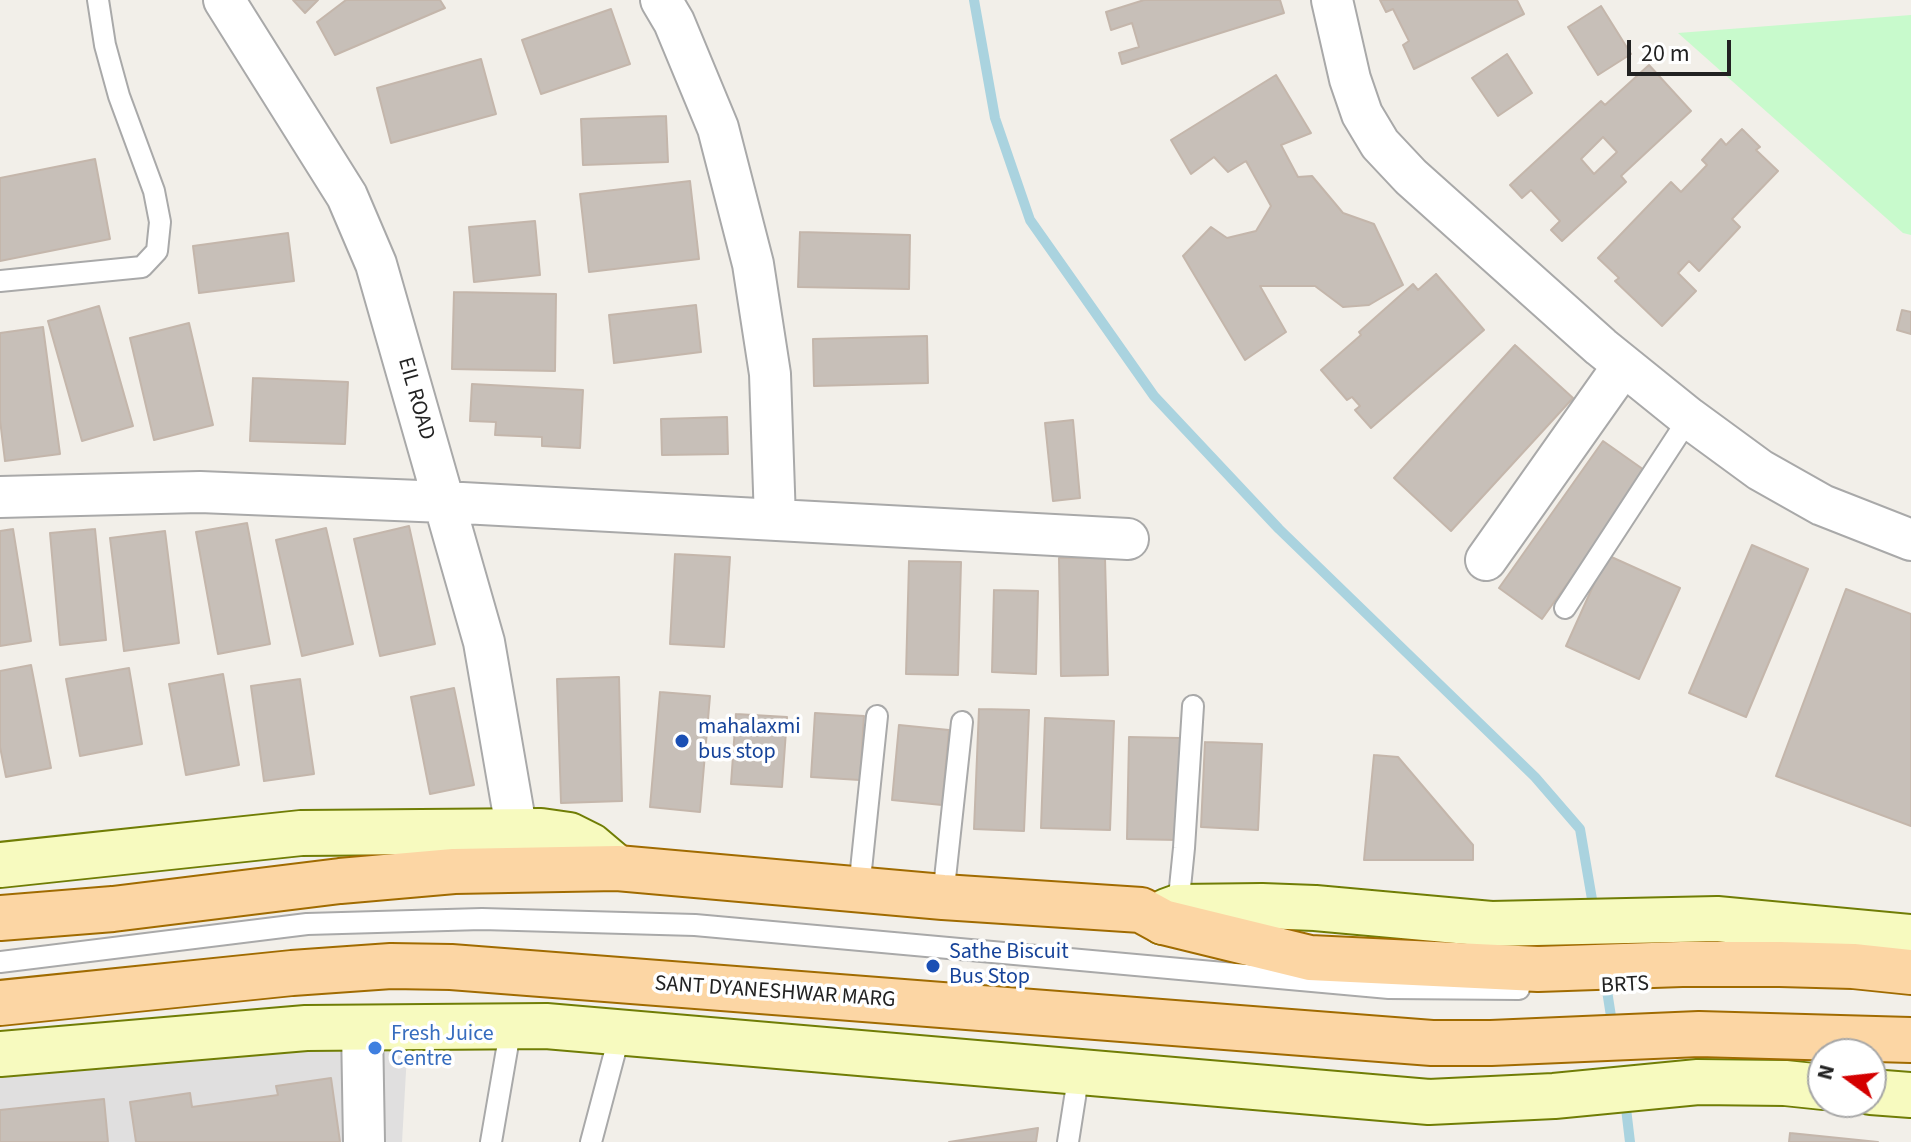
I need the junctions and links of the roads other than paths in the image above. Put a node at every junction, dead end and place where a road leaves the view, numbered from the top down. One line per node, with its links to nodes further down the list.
1 (98, 0): 5 (lane)
2 (224, 0): 9 (street, EIL ROAD)
3 (661, 0): 10 (street)
4 (1332, 0): 6 (street)
5 (0, 281)
6 (1623, 366): 7 (street); 13 (street)
7 (1689, 418): 12 (street); 14 (lane)
8 (0, 497): 9 (street)
9 (444, 502): 10 (street); 18 (street, EIL ROAD)
10 (775, 520): 11 (street)
11 (1128, 539)
12 (1911, 540)
13 (1486, 560)
14 (1565, 608)
15 (1193, 706): 23 (lane)
16 (877, 716): 21 (lane)
17 (962, 722): 22 (lane)
18 (517, 833): 19 (street); 20 (street)
19 (0, 865)
20 (617, 868): 21 (main road); 24 (main road)
21 (859, 889): 22 (main road)
22 (943, 897): 23 (main road)
23 (1170, 914): 25 (street); 29 (main road)
24 (0, 918)
25 (1911, 937)
26 (0, 962): 29 (lane)
27 (1911, 972): 28 (main road)
28 (1690, 974): 29 (main road); 30 (lane, BRTS); 31 (lane, BRTS)
29 (1538, 979)
30 (1911, 984)
31 (1625, 986)
32 (0, 1003): 36 (main road, SANT DYANESHWAR MARG)
33 (511, 1026): 34 (street); 35 (street); 43 (lane)
34 (362, 1027): 37 (street); 42 (street)
35 (620, 1033): 38 (street); 44 (lane)
36 (1911, 1040)
37 (0, 1054)
38 (1079, 1072): 39 (street); 45 (lane)
39 (1807, 1085)
40 (1887, 1093): 41 (street)
41 (1911, 1095)
42 (364, 1142)
43 (491, 1142)
44 (591, 1142)
45 (1068, 1142)

